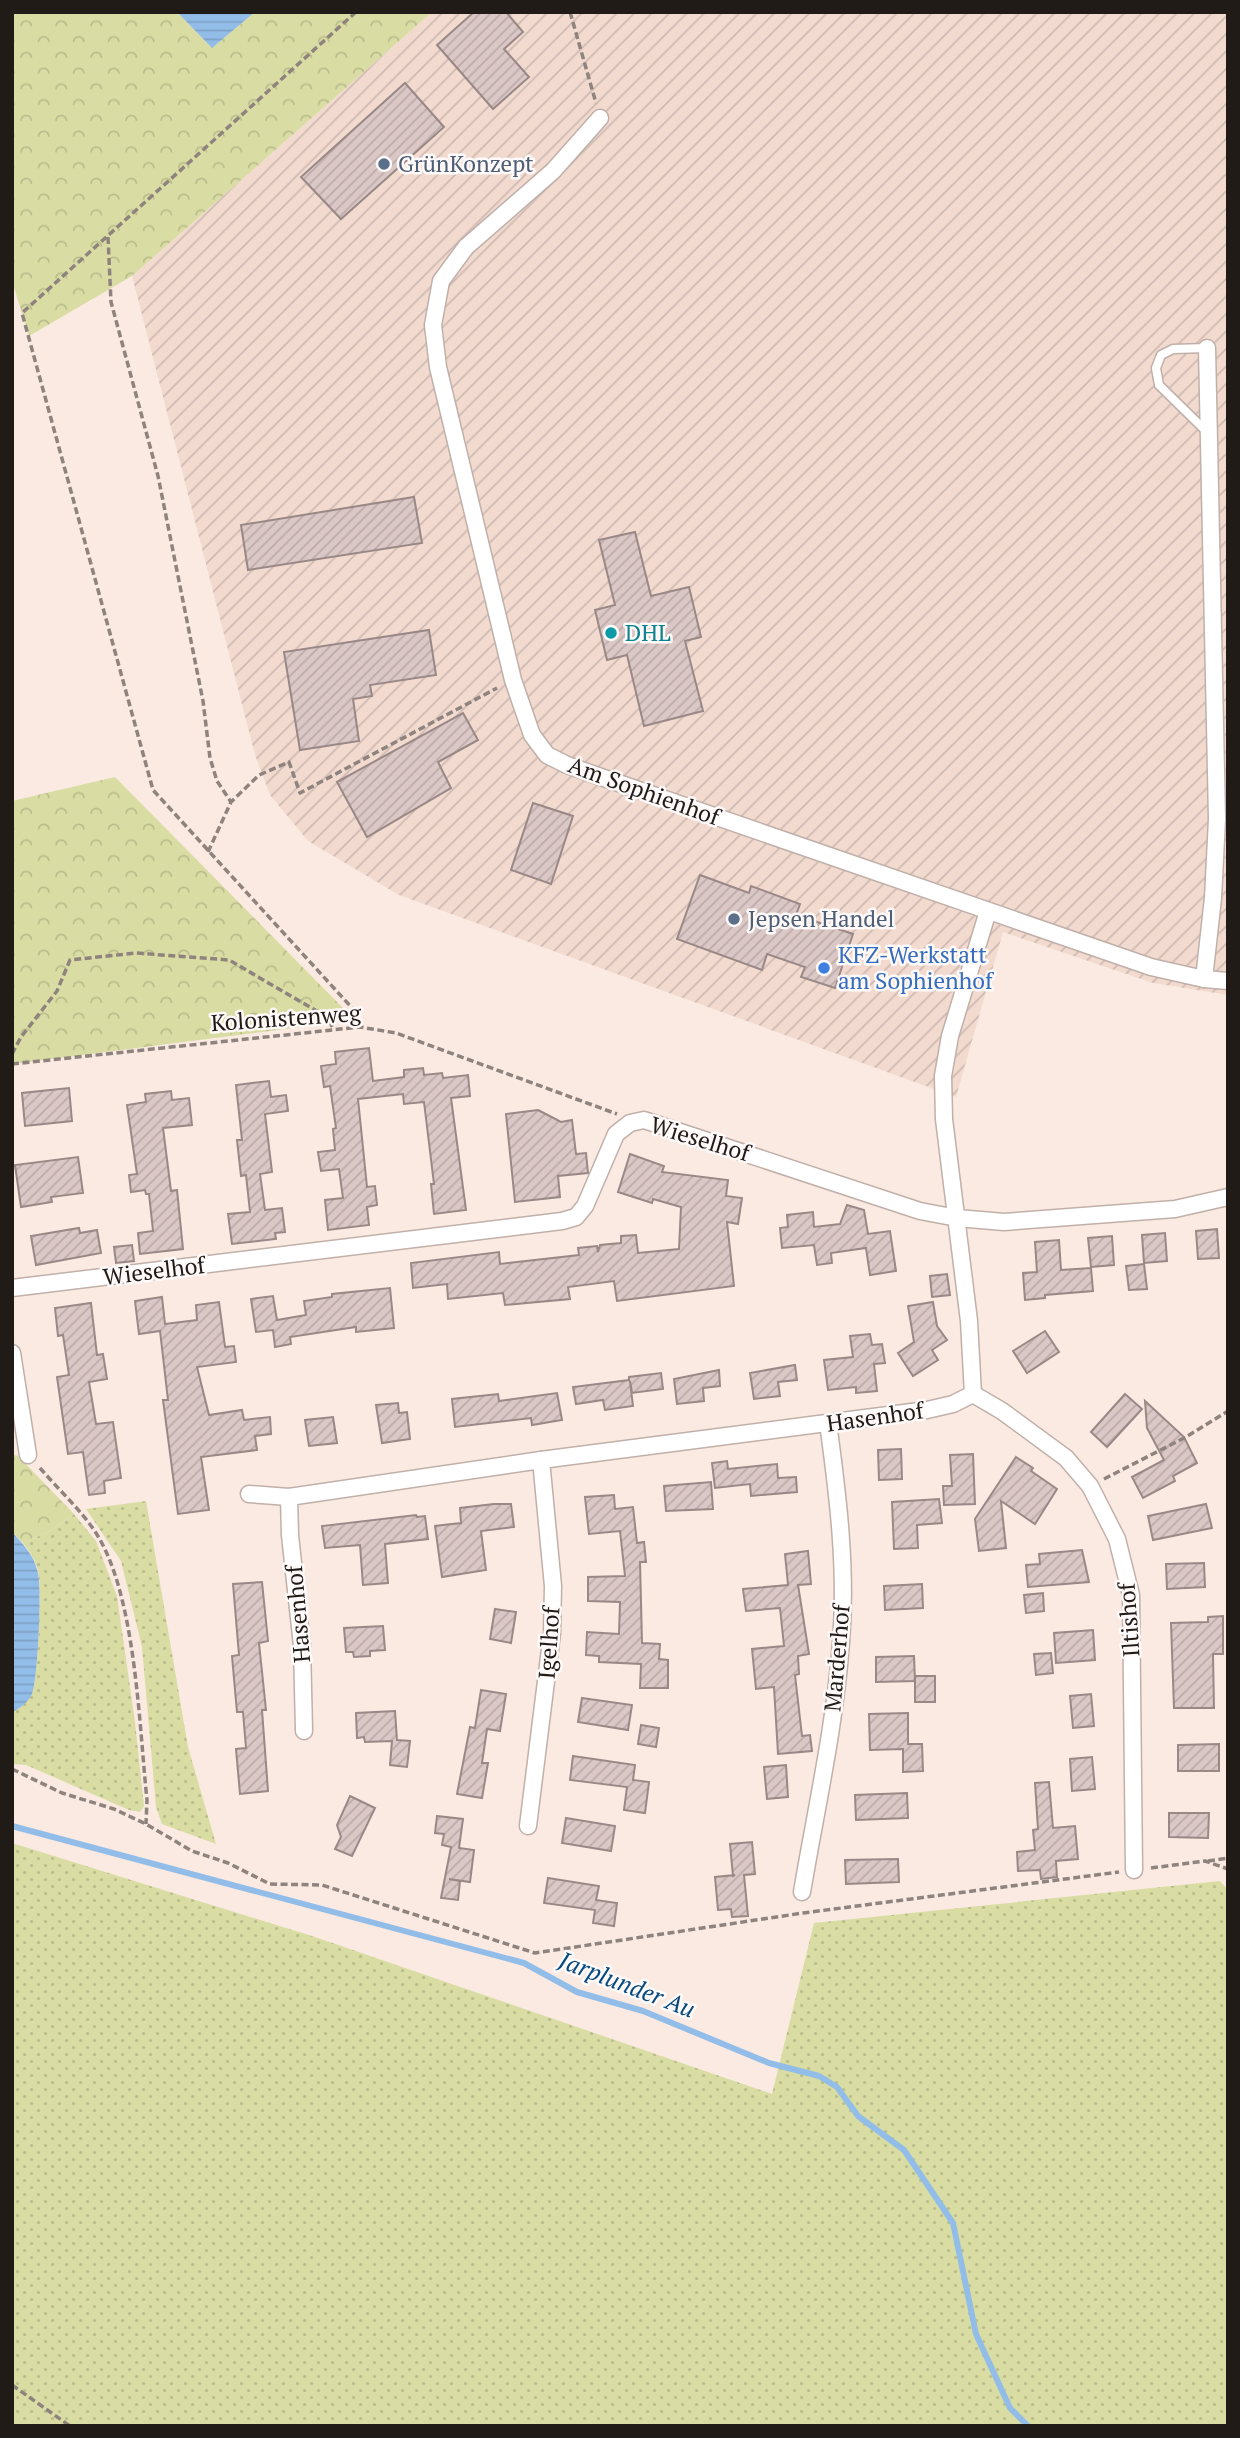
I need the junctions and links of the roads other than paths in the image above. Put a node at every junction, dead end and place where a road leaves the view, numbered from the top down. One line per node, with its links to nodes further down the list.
1 (600, 118): 4 (street, Am Sophienhof)
2 (1207, 348): 3 (street); 3 (lane)
3 (1208, 434): 5 (street)
4 (988, 911): 5 (street, Am Sophienhof); 8 (street)
5 (1204, 979): 6 (street, Am Sophienhof)
6 (1228, 981)
7 (1228, 1197): 8 (street, Wieselhof)
8 (957, 1218): 9 (street, Wieselhof); 11 (street)
9 (12, 1287)
10 (12, 1353): 13 (street)
11 (973, 1394): 12 (street, Hasenhof); 19 (street, Iltishof)
12 (828, 1423): 14 (street, Hasenhof); 20 (street, Marderhof)
13 (28, 1455)
14 (541, 1460): 16 (street, Hasenhof); 18 (street, Igelhof)
15 (248, 1494): 16 (street, Hasenhof)
16 (289, 1497): 17 (street, Hasenhof)
17 (304, 1731)
18 (528, 1825)
19 (1134, 1870)
20 (802, 1892)

